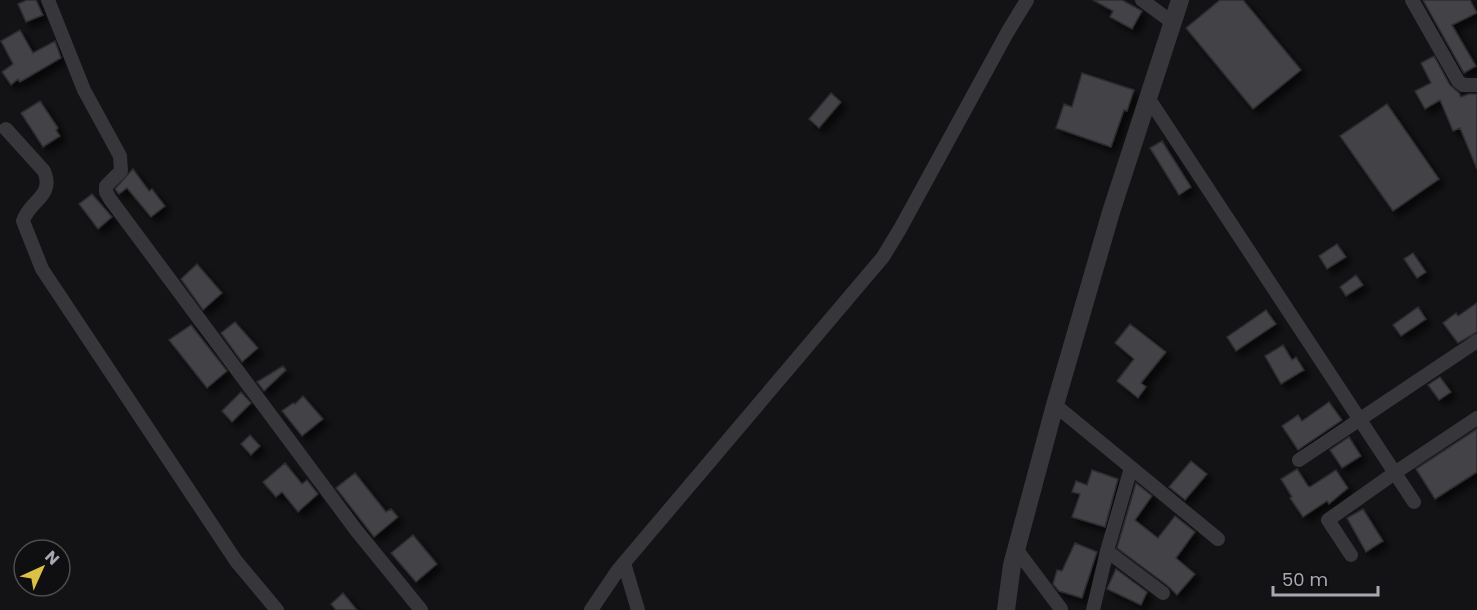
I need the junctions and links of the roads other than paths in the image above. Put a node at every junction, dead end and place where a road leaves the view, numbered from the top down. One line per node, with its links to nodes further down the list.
1 (48, 0): 26 (street)
2 (1027, 0): 22 (street)
3 (1142, 0): 6 (street)
4 (1180, 0): 6 (street)
5 (1412, 0): 7 (street)
6 (1173, 23): 8 (street)
7 (1477, 85)
8 (1149, 99): 11 (street); 13 (street)
9 (6, 129): 25 (street)
10 (1477, 341): 13 (street)
11 (1055, 405): 15 (street); 19 (street)
12 (1477, 418): 16 (street)
13 (1361, 420): 14 (street); 16 (street)
14 (1299, 460)
15 (1131, 468): 18 (street); 20 (street)
16 (1396, 472): 17 (street); 21 (street)
17 (1414, 502)
18 (1218, 539)
19 (1016, 549): 24 (street); 29 (street)
20 (1107, 551): 23 (street); 30 (street)
21 (1351, 555)
22 (624, 563): 27 (street); 28 (street)
23 (1163, 593)
24 (1061, 609)
25 (277, 610)
26 (421, 610)
27 (591, 610)
28 (638, 610)
29 (1006, 610)
30 (1093, 610)

